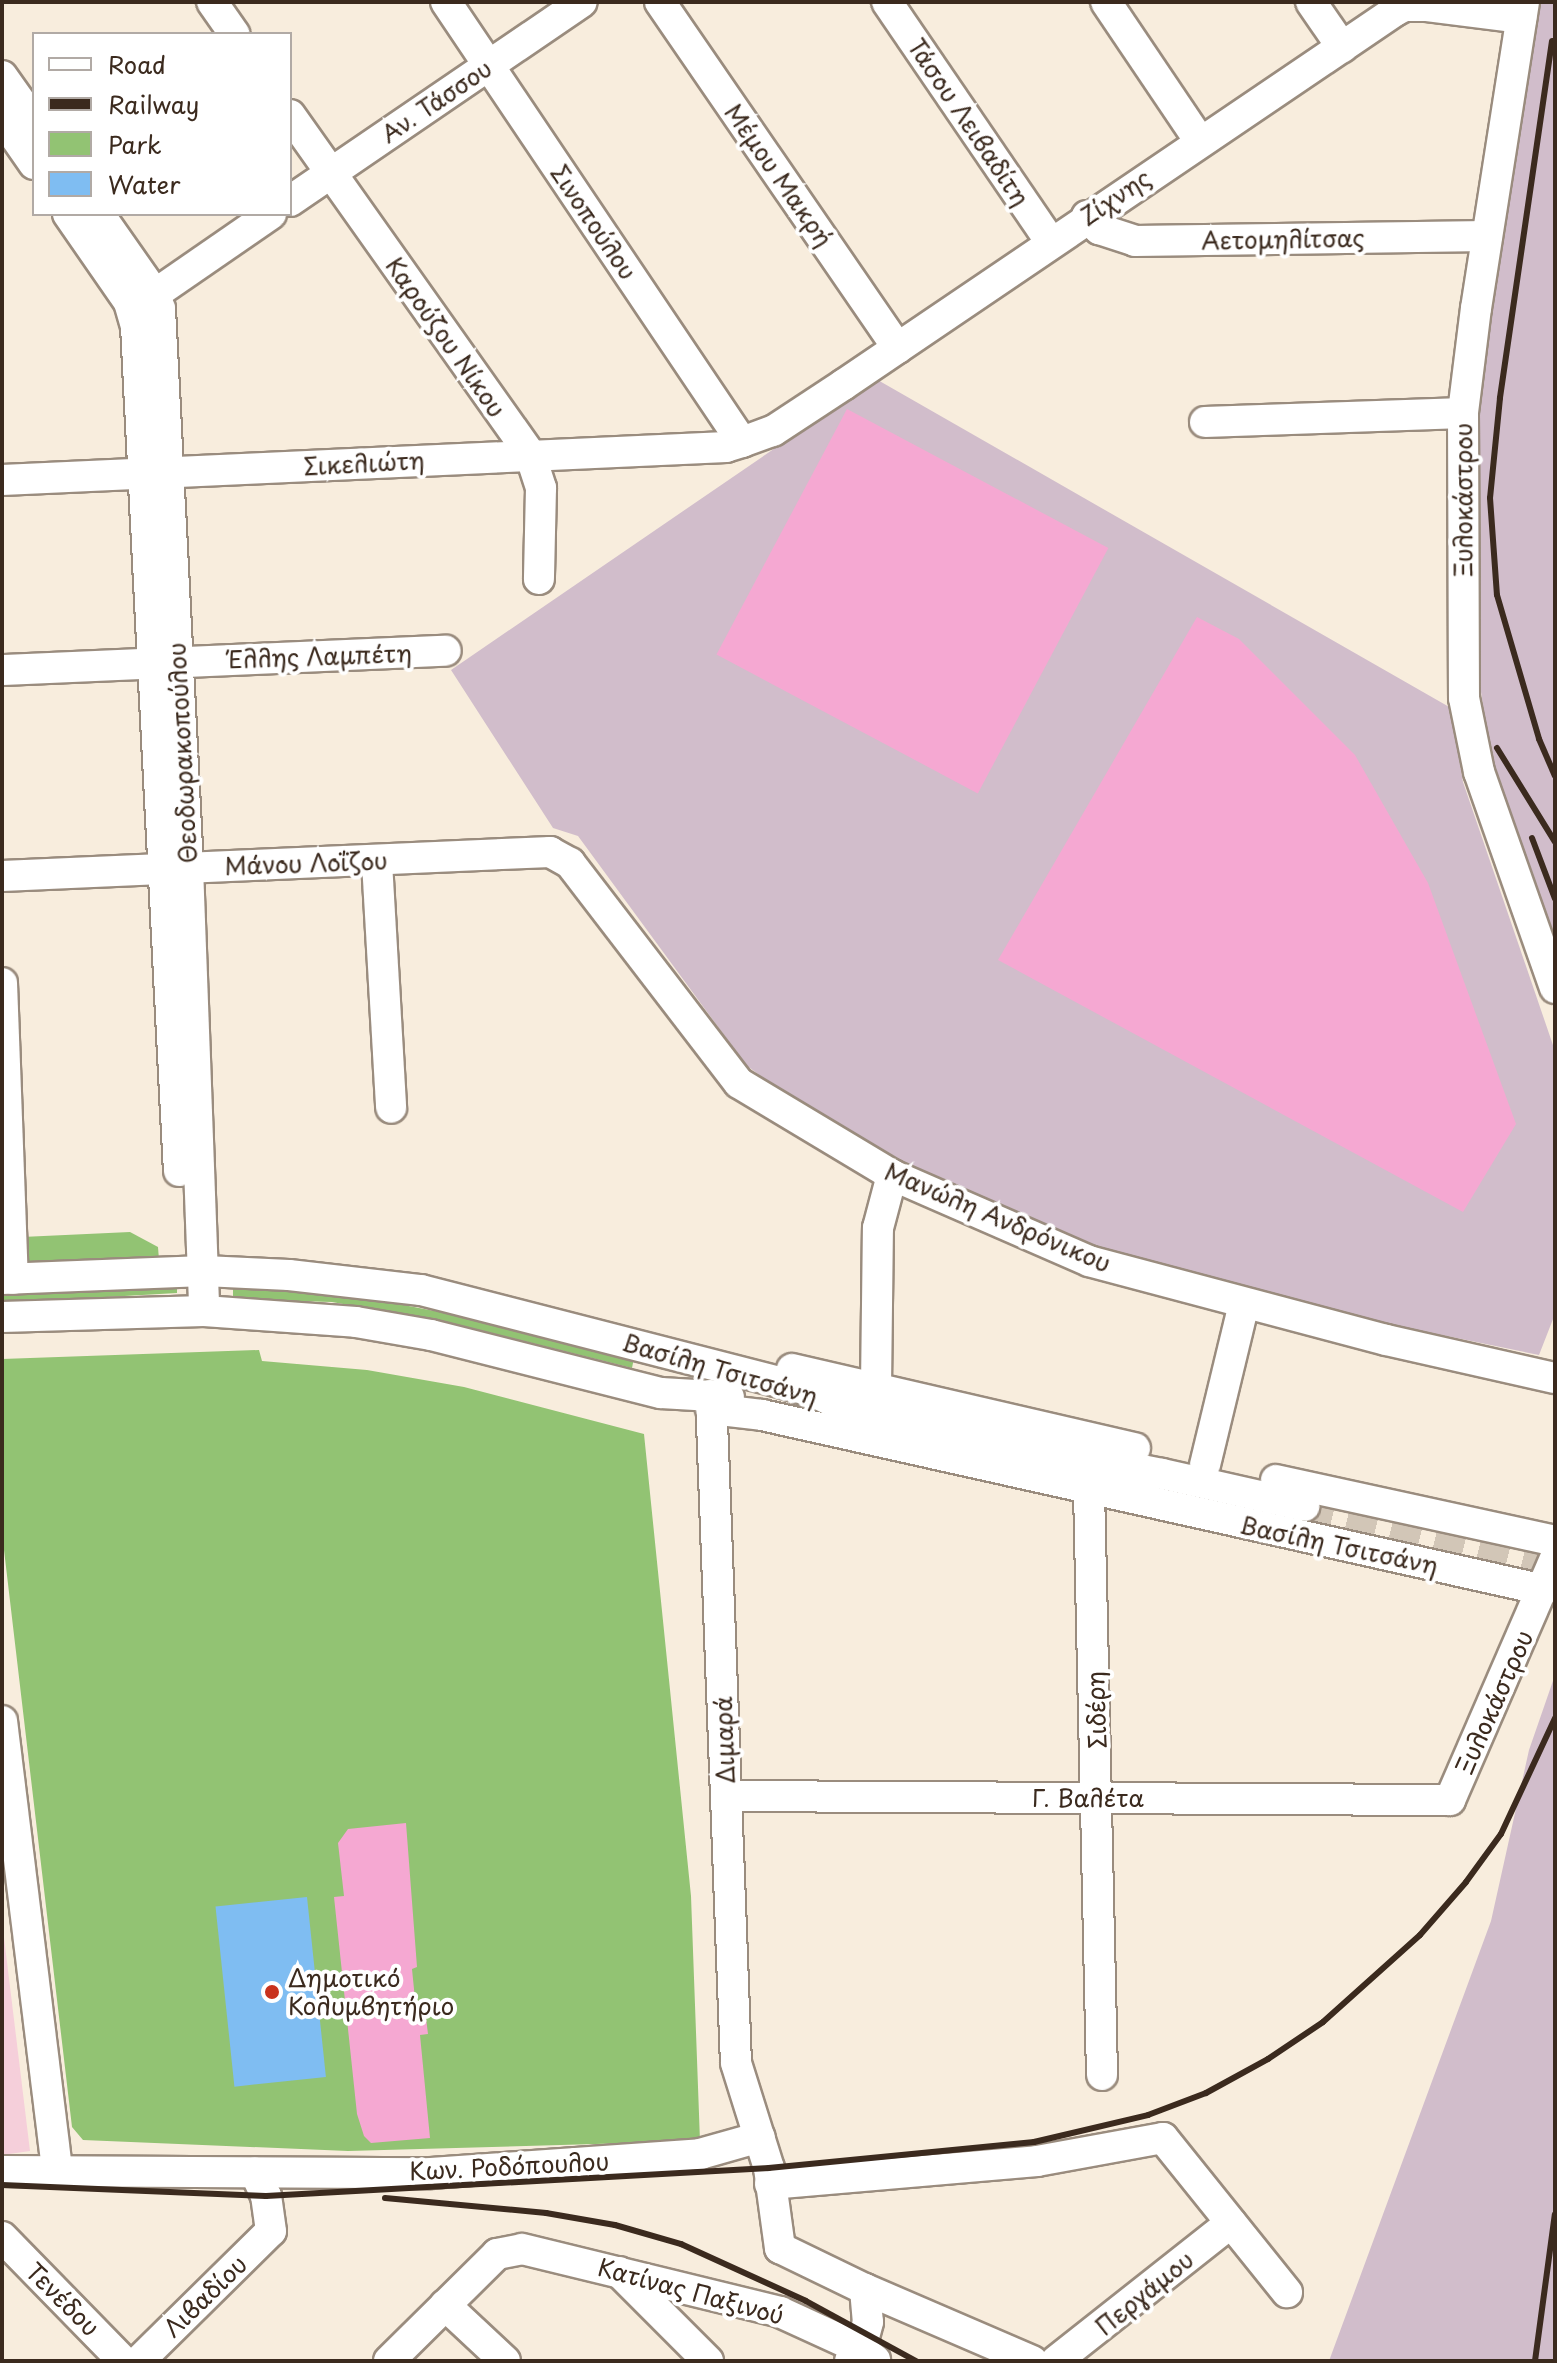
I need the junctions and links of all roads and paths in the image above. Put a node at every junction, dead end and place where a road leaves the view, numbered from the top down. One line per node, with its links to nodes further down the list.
1 (212, 2): 10 (street)
2 (446, 2): 12 (street, Σινοπούλου)
3 (582, 2): 12 (street, Αν. Τάσσου)
4 (660, 2): 28 (street, Μέμου Μακρή)
5 (887, 2): 26 (street, Τάσου Λειβαδίτη)
6 (1106, 2): 17 (street)
7 (1311, 2): 11 (street)
8 (1426, 4): 9 (street, Ζίχνης); 11 (street, Ζίχνης)
9 (1523, 10): 25 (street, Ξυλοκάστρου)
10 (233, 32)
11 (1342, 47): 17 (street, Ζίχνης)
12 (489, 66): 19 (street, Αν. Τάσσου); 31 (street, Σινοπούλου)
13 (2, 76): 15 (street)
14 (2, 118): 18 (street)
15 (32, 118)
16 (292, 118): 19 (street, Καρούζου Νίκου)
17 (1199, 140): 24 (street, Ζίχνης)
18 (32, 161)
19 (330, 173): 20 (street, Αν. Τάσσου); 32 (street, Καρούζου Νίκου)
20 (292, 200)
21 (69, 216): 33 (street)
22 (100, 216): 27 (street)
23 (268, 216): 27 (street)
24 (1087, 216): 25 (street, Αετομηλίτσας); 26 (street, Ζίχνης)
25 (1487, 236): 29 (street, Ξυλοκάστρου)
26 (1050, 241): 28 (street, Ζίχνης)
27 (155, 294): 33 (street)
28 (898, 348): 31 (street, Ζίχνης)
29 (1463, 413): 30 (street); 44 (street, Ξυλοκάστρου)
30 (1205, 422)
31 (734, 445): 32 (street, Σικελιώτη)
32 (530, 454): 33 (street, Σικελιώτη); 35 (street, Καρούζου Νίκου)
33 (157, 473): 34 (street, Σικελιώτη); 37 (street, Θεοδωρακοπούλου)
34 (2, 480)
35 (539, 579)
36 (446, 651): 37 (street, Έλλης Λαμπέτη)
37 (165, 663): 38 (street, Έλλης Λαμπέτη); 41 (street, Θεοδωρακοπούλου)
38 (2, 670)
39 (561, 856): 40 (street, Μάνου Λοΐζου); 46 (street, Μανώλη Ανδρόνικου)
40 (377, 862): 41 (street, Μάνου Λοΐζου); 45 (street)
41 (176, 867): 42 (street, Μάνου Λοΐζου); 47 (street, Θεοδωρακοπούλου)
42 (2, 876)
43 (2, 983): 48 (street)
44 (1555, 988)
45 (391, 1108)
46 (892, 1175): 49 (street, Μανώλη Ανδρόνικου); 53 (street)
47 (194, 1271): 48 (street, Βασίλη Τσιτσάνη); 50 (street, Θεοδωρακοπούλου); 54 (street, Βασίλη Τσιτσάνη)
48 (7, 1279)
49 (1244, 1304): 52 (street, Μανώλη Ανδρόνικου); 55 (street)
50 (204, 1311): 51 (street, Βασίλη Τσιτσάνη); 54 (street, Βασίλη Τσιτσάνη)
51 (2, 1317)
52 (1555, 1378)
53 (876, 1387): 54 (street); 55 (street)
54 (714, 1390): 56 (street, Βασίλη Τσιτσάνη); 57 (street, Βασίλη Τσιτσάνη); 63 (street, Διμαρά)
55 (1205, 1465): 58 (street)
56 (1089, 1489): 60 (street, Βασίλη Τσιτσάνη); 64 (street, Σιδέρη)
57 (1304, 1506)
58 (1555, 1541)
59 (1555, 1559): 60 (street, Ξυλοκάστρου)
60 (1544, 1590): 65 (street, Ξυλοκάστρου)
61 (2, 1721): 62 (street)
62 (4, 1753): 68 (street)
63 (726, 1796): 64 (street, Γ. Βαλέτα); 67 (street, Διμαρά)
64 (1098, 1798): 65 (street, Γ. Βαλέτα); 66 (street, Σιδέρη)
65 (1450, 1800)
66 (1102, 2075)
67 (760, 2137): 70 (street, Κων. Ροδόπουλου); 71 (street, Διμαρά)
68 (57, 2169): 69 (street, Κων. Ροδόπουλου); 70 (street, Κων. Ροδόπουλου)
69 (2, 2171)
70 (255, 2172): 81 (street, Λιβαδίου)
71 (770, 2184): 72 (street); 75 (street, Διμαρά)
72 (1231, 2223): 76 (street); 87 (street, Περγάμου)
73 (2, 2237): 80 (street, Τενέδου)
74 (619, 2271): 77 (street, Κατίνας Παξινού); 79 (street, Κατίνας Παξινού); 84 (street)
75 (865, 2289): 78 (street); 79 (street)
76 (1287, 2292)
77 (445, 2305): 82 (street); 83 (street)
78 (982, 2342): 85 (street); 86 (street)
79 (863, 2357)
80 (123, 2361)
81 (139, 2361)
82 (389, 2361)
83 (505, 2361)
84 (708, 2361)
85 (1007, 2361)
86 (1032, 2361)
87 (1056, 2361)

